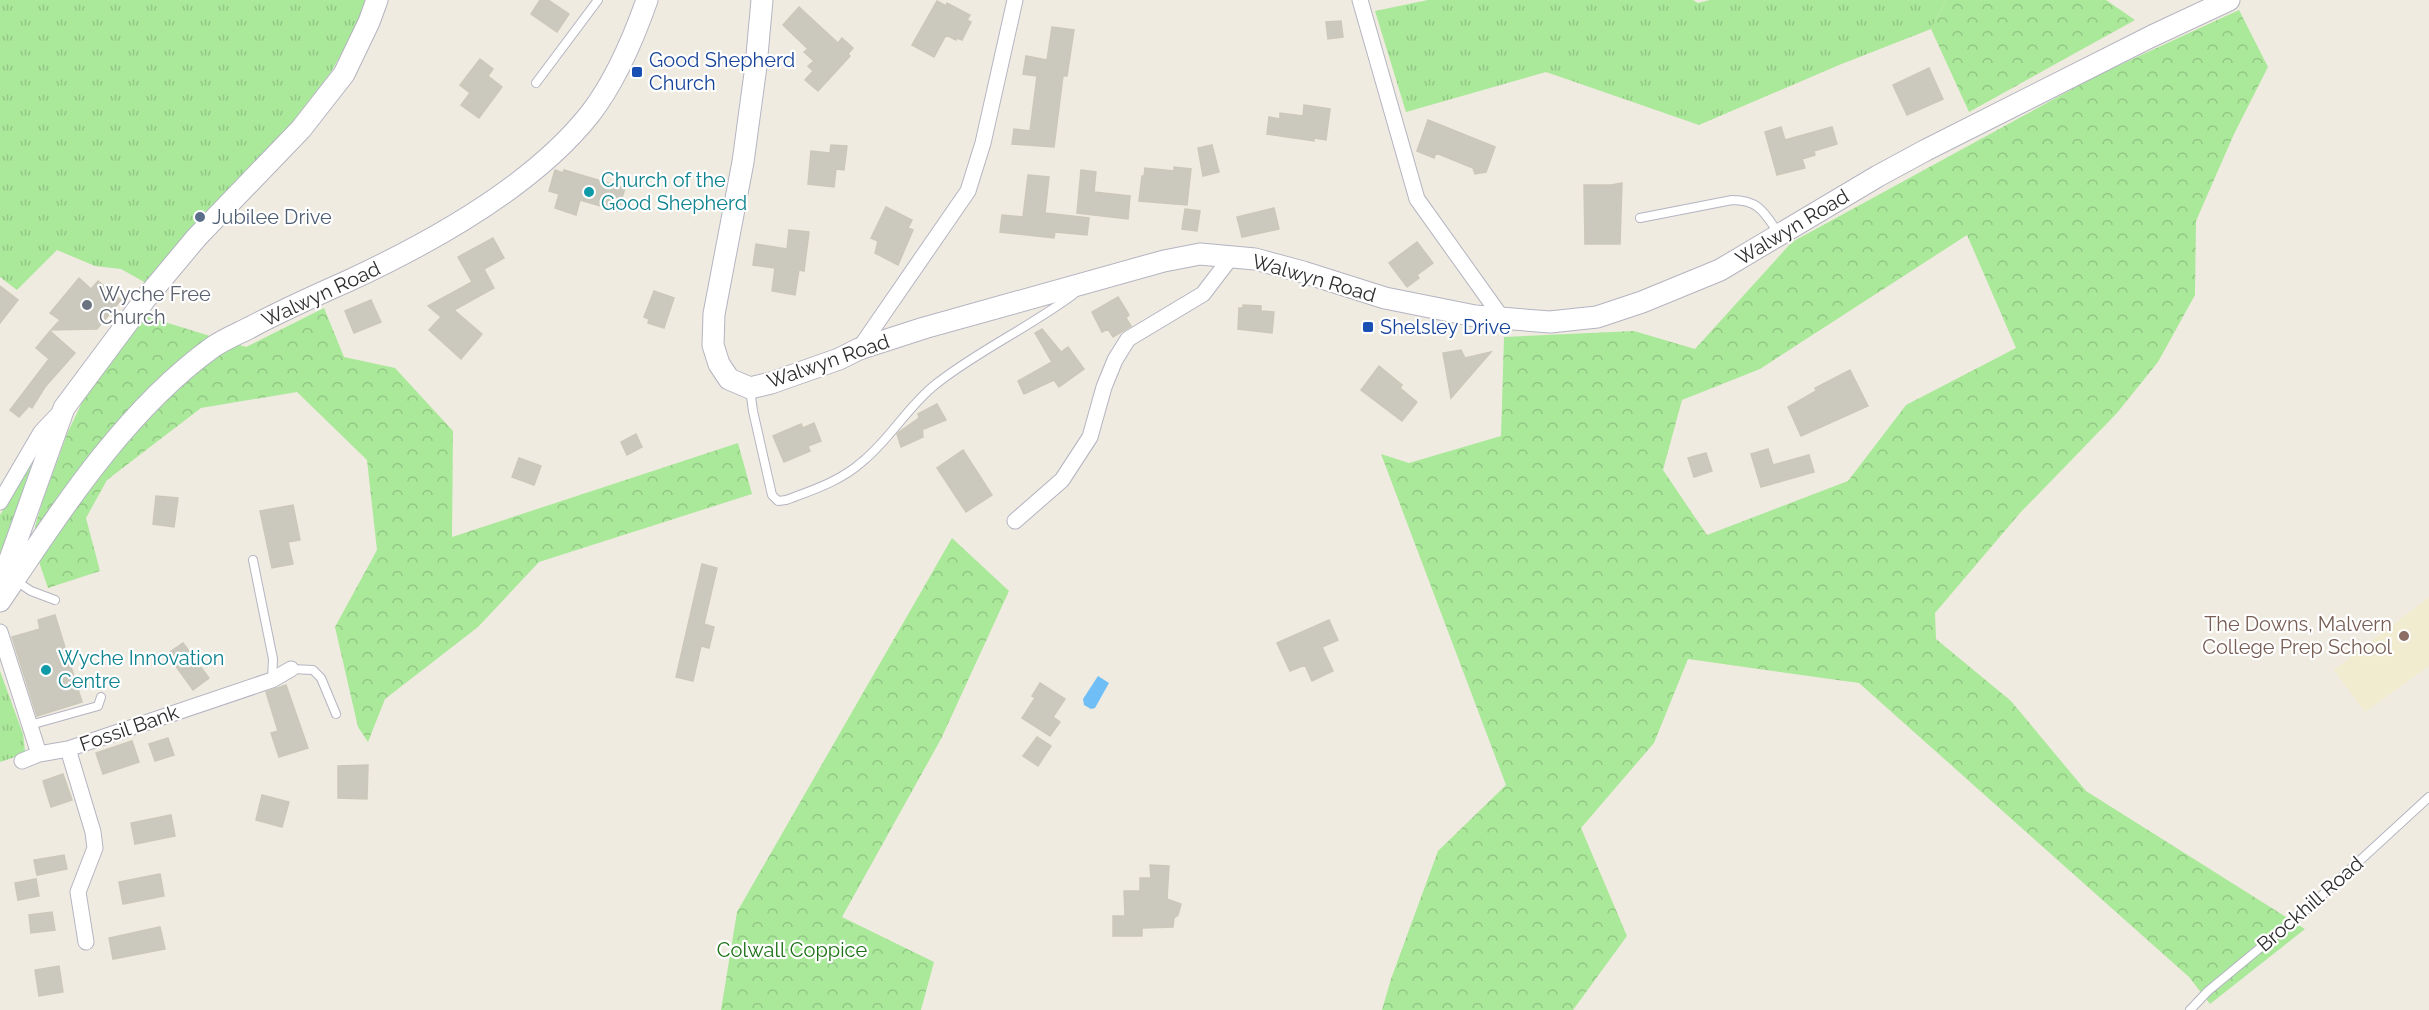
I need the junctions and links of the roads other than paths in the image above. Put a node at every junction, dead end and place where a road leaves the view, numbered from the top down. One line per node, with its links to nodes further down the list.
1 (377, 0): 16 (main road)
2 (598, 0): 8 (lane)
3 (647, 0): 20 (main road, Walwyn Road)
4 (762, 0): 15 (main road, Walwyn Road)
5 (1015, 0): 14 (street)
6 (1360, 0): 13 (street)
7 (2229, 0): 10 (main road, Walwyn Road)
8 (536, 83)
9 (1640, 218): 10 (lane)
10 (1780, 235): 13 (main road, Walwyn Road)
11 (1232, 256): 12 (main road, Walwyn Road); 13 (main road, Walwyn Road); 18 (street)
12 (1090, 282): 14 (main road, Walwyn Road); 15 (lane)
13 (1502, 318)
14 (859, 350): 15 (main road, Walwyn Road)
15 (750, 388)
16 (64, 408): 17 (street); 20 (main road)
17 (0, 502)
18 (1015, 521)
19 (253, 560): 24 (lane)
20 (6, 592): 21 (lane)
21 (55, 600)
22 (0, 632): 27 (street)
23 (291, 669): 24 (street, Fossil Bank); 26 (lane)
24 (272, 680): 28 (street, Fossil Bank)
25 (101, 697): 27 (lane)
26 (336, 714)
27 (30, 725): 29 (street)
28 (68, 749): 29 (street, Fossil Bank); 32 (street, Fossil Bank)
29 (39, 754): 30 (street, Fossil Bank)
30 (22, 761)
31 (2429, 797): 33 (lane, Brockhill Road)
32 (86, 942)
33 (2190, 1010)

